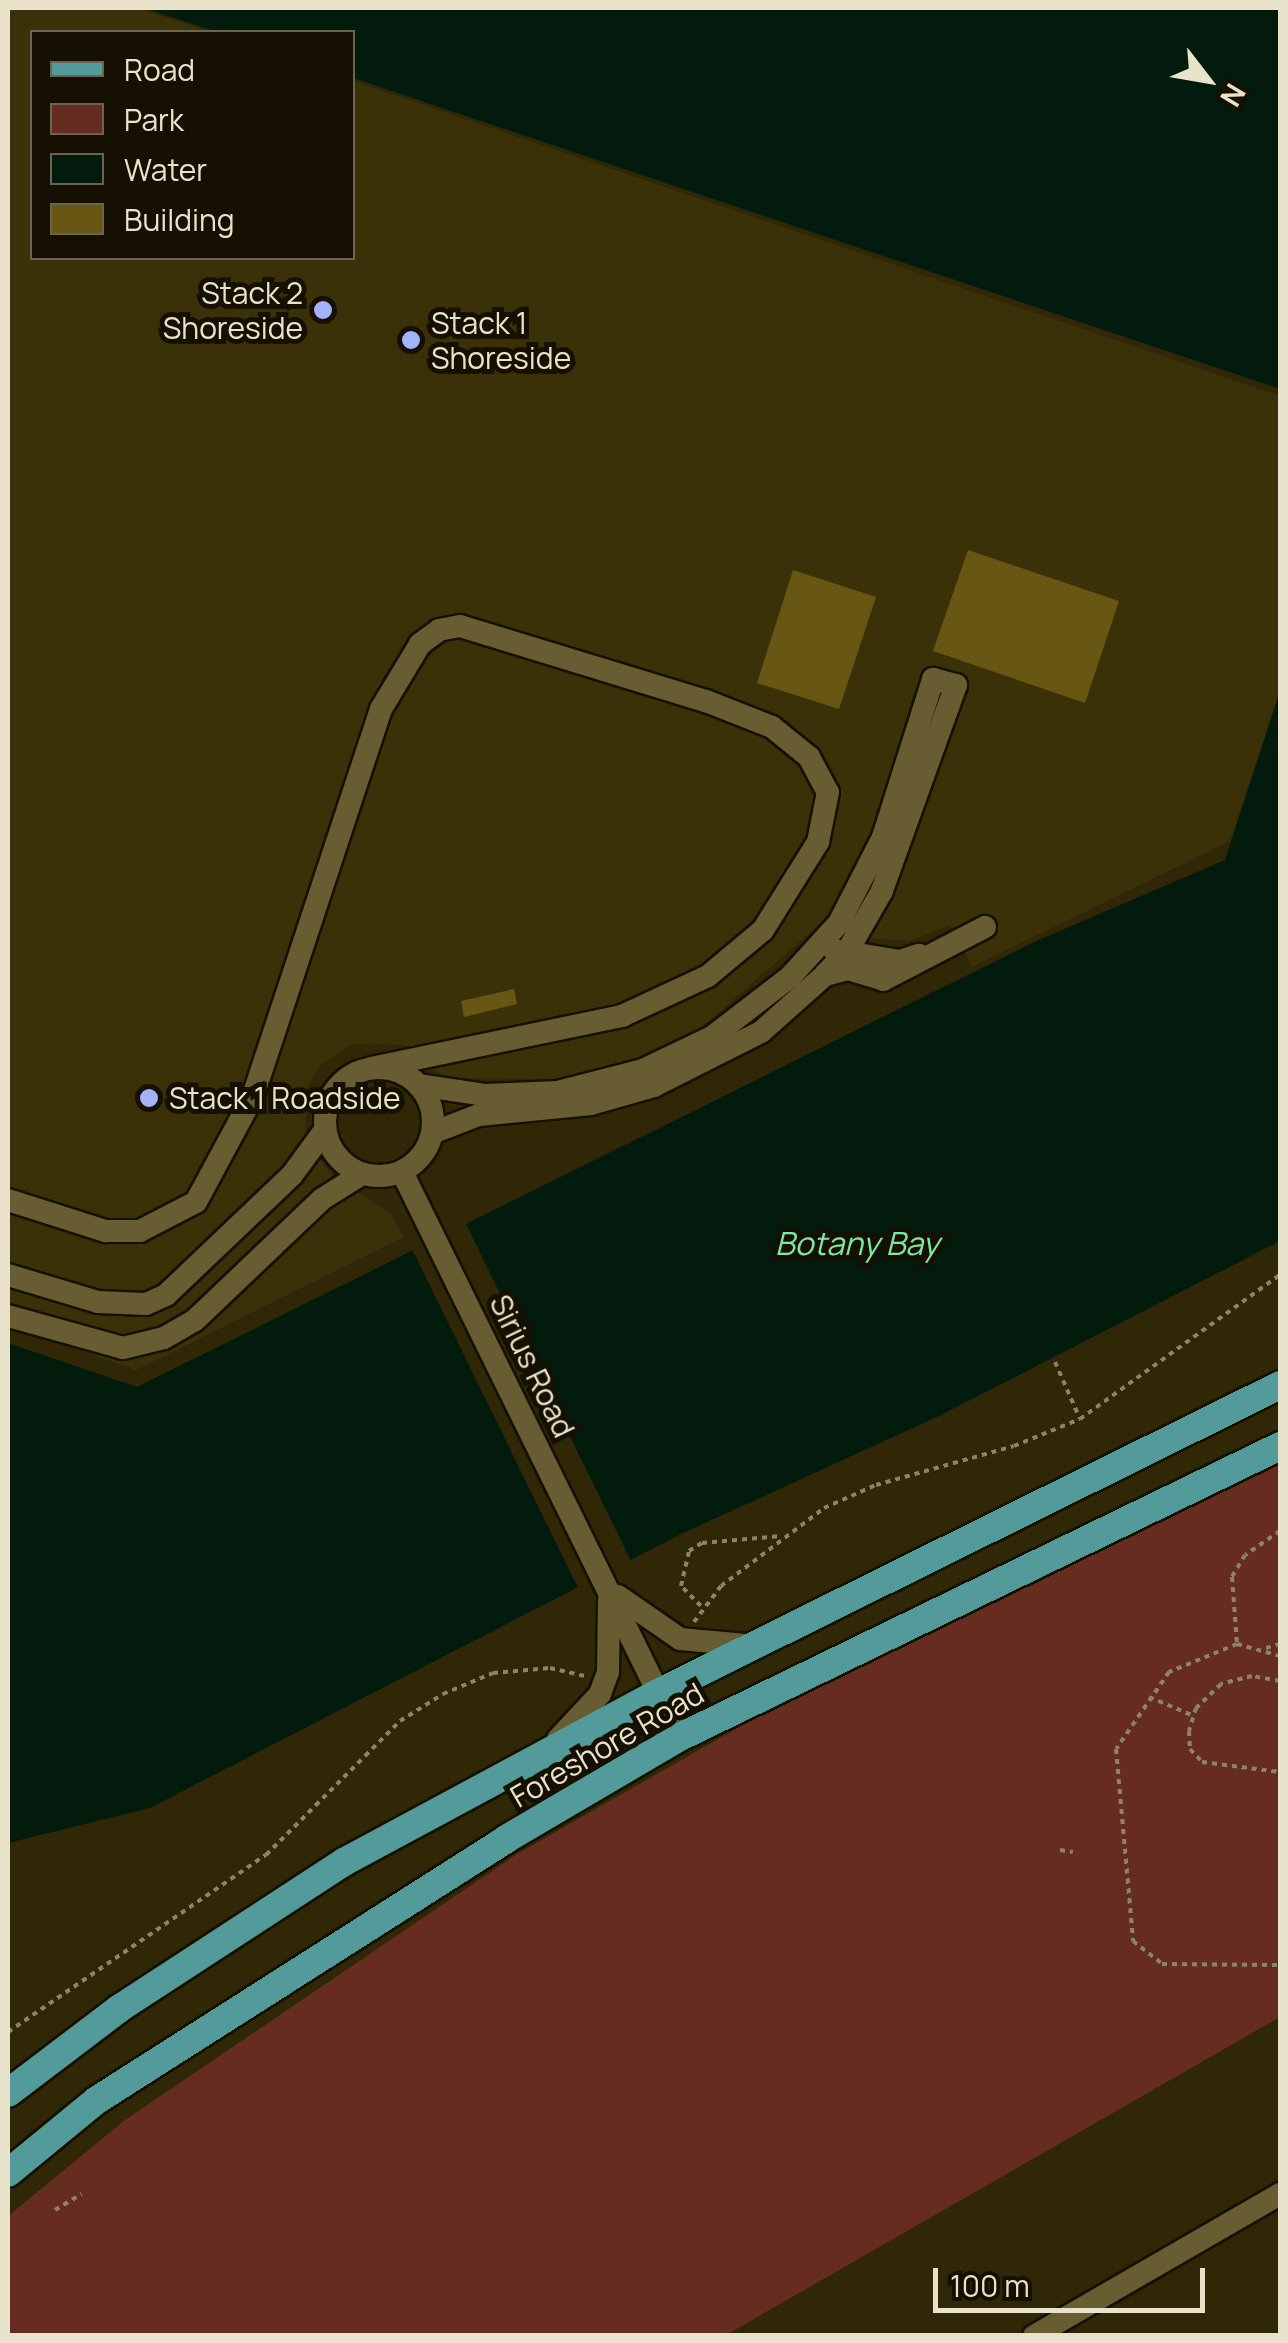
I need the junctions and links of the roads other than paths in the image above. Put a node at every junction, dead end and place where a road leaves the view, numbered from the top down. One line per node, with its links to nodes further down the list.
1 (985, 927): 2 (street)
2 (942, 948): 3 (street); 4 (street)
3 (848, 950): 4 (street); 4 (street)
4 (817, 966): 6 (street); 8 (street)
5 (372, 1068): 6 (street); 7 (street); 11 (street)
6 (418, 1084): 8 (street)
7 (324, 1130): 10 (street); 12 (street)
8 (432, 1132): 9 (street)
9 (402, 1172): 10 (street); 16 (street, Sirius Road)
10 (362, 1174): 13 (street)
11 (8, 1200)
12 (8, 1274)
13 (8, 1316)
14 (1280, 1385): 17 (main road, Foreshore Road)
15 (1280, 1446): 19 (main road, Foreshore Road)
16 (608, 1586): 17 (street, Sirius Road); 18 (street, Sirius Road); 20 (street, Sirius Road)
17 (758, 1644): 18 (main road, Foreshore Road)
18 (658, 1693): 19 (street, Sirius Road); 20 (main road, Foreshore Road)
19 (680, 1737): 22 (main road, Foreshore Road)
20 (528, 1763): 21 (main road, Foreshore Road)
21 (8, 2094)
22 (8, 2173)
23 (1280, 2194): 24 (street)
24 (1034, 2336)

